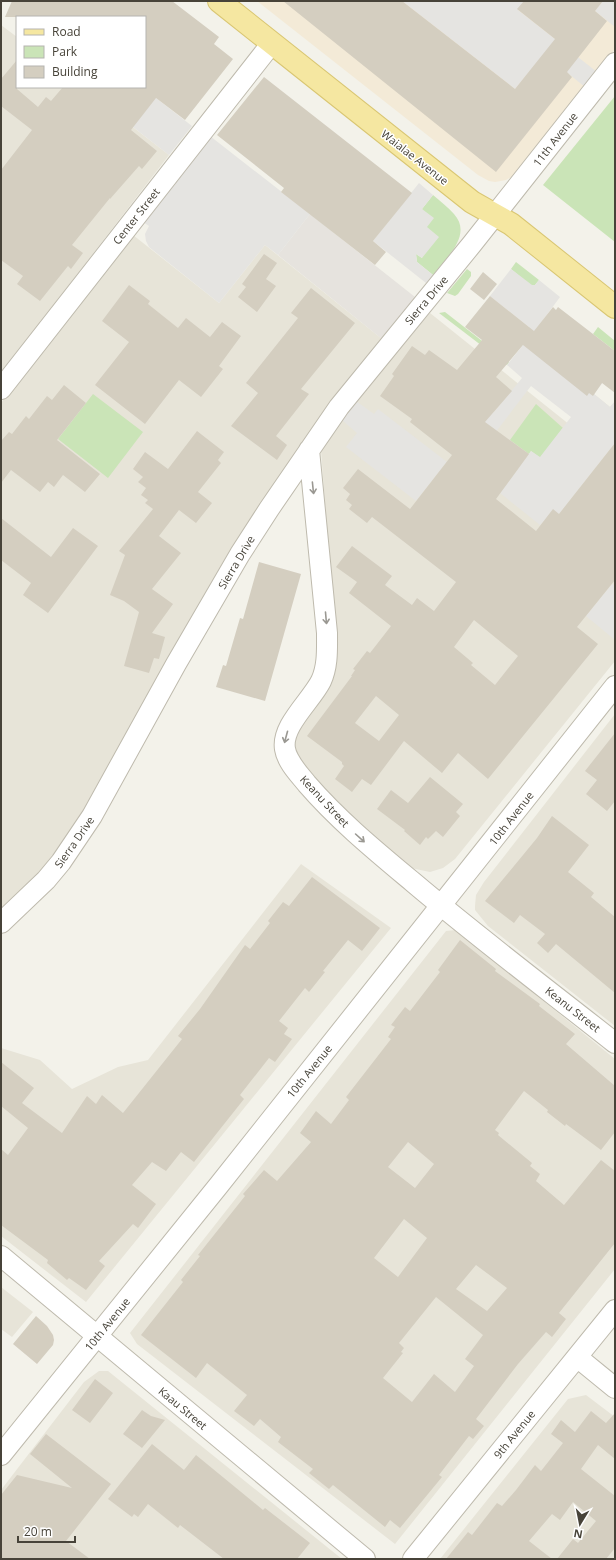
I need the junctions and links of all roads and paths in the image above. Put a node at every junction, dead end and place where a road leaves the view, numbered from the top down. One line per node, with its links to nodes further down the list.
1 (220, 1): 2 (main road, Waialae Avenue)
2 (272, 43): 4 (main road, Waialae Avenue); 6 (street, Center Street)
3 (615, 63): 4 (street, 11th Avenue)
4 (495, 215): 5 (main road, Waialae Avenue); 7 (street, Sierra Drive)
5 (615, 307)
6 (1, 389)
7 (309, 450): 9 (street, Keanu Street, one-way to 9); 10 (street, Sierra Drive)
8 (615, 686): 9 (street, 10th Avenue)
9 (442, 906): 11 (street, Keanu Street); 14 (street, 10th Avenue)
10 (1, 923)
11 (615, 1043)
12 (1, 1256): 14 (street, Kaau Street)
13 (615, 1310): 15 (street, 9th Avenue)
14 (97, 1337): 17 (street, 10th Avenue); 18 (street, Kaau Street)
15 (577, 1358): 16 (street); 19 (street, 9th Avenue)
16 (615, 1388)
17 (1, 1455)
18 (365, 1559)
19 (413, 1559)

